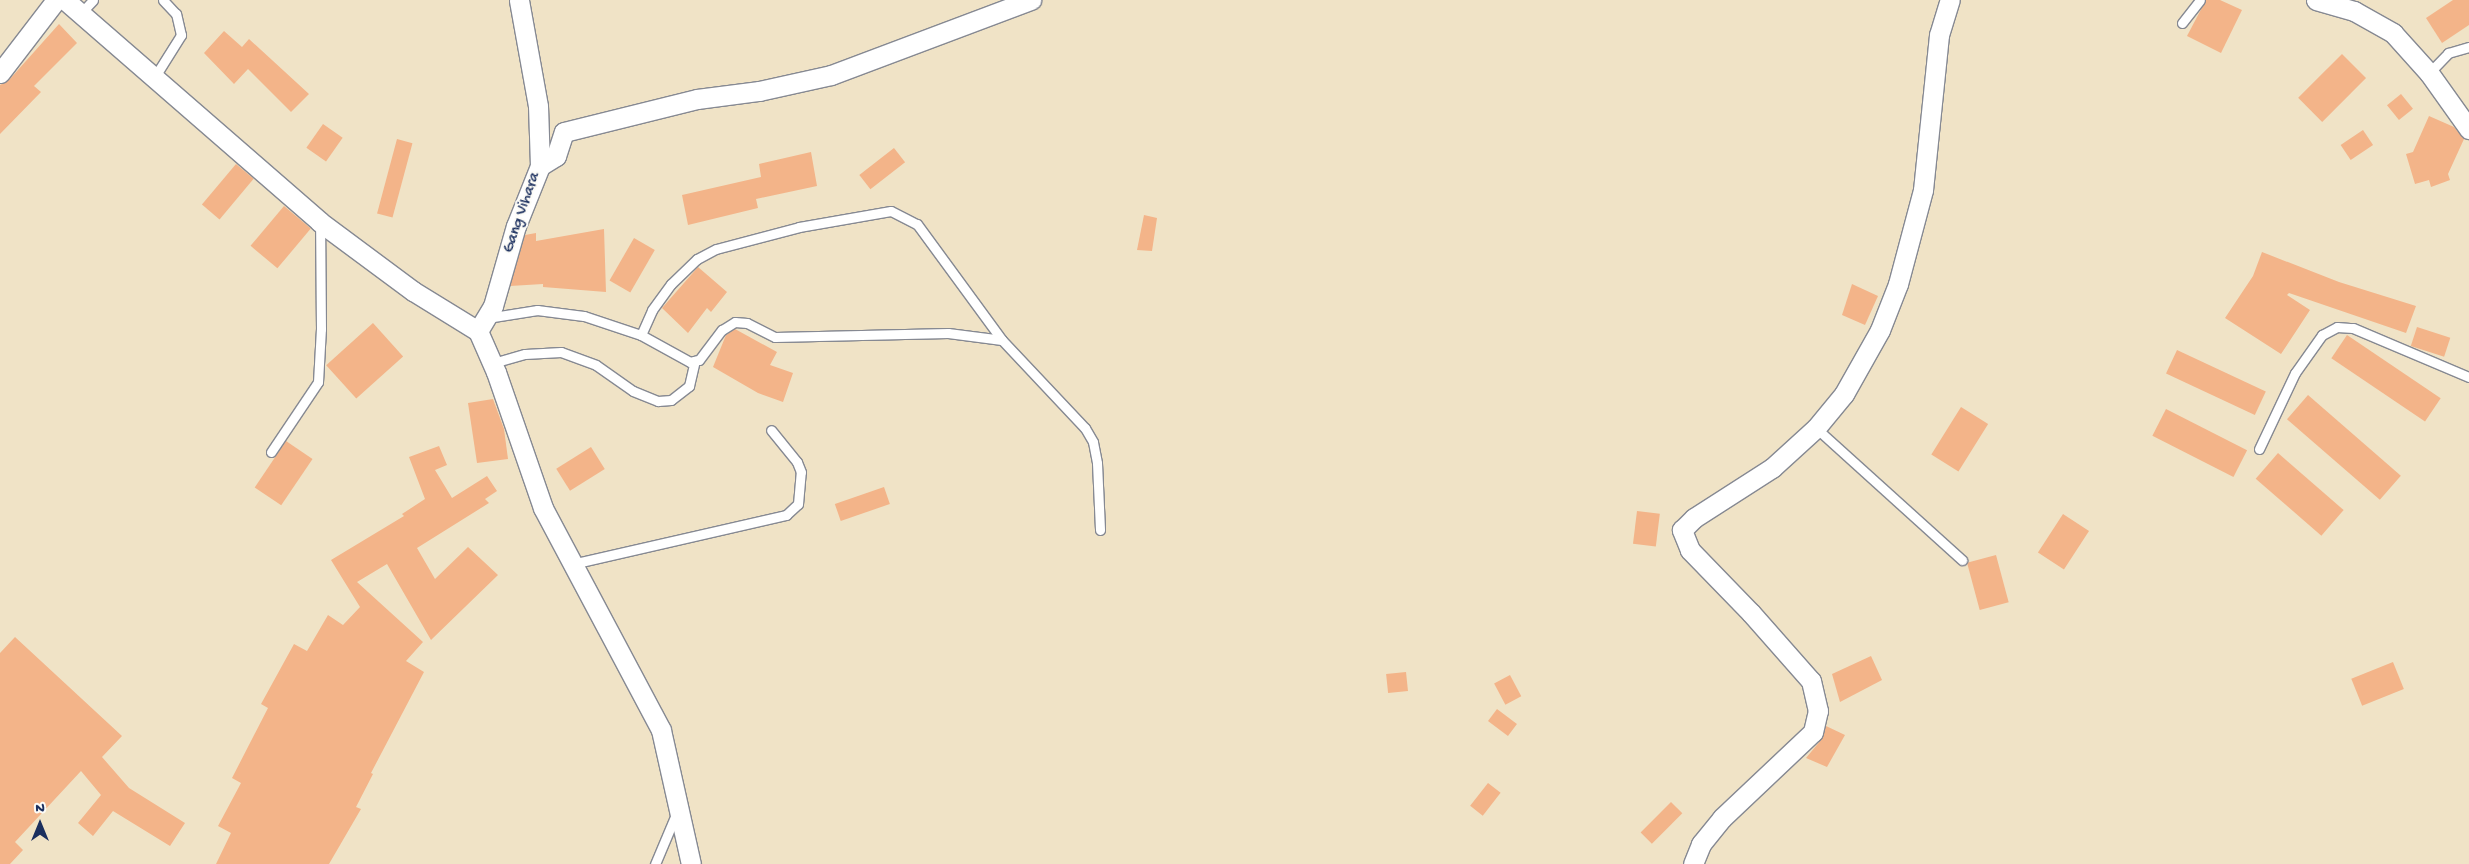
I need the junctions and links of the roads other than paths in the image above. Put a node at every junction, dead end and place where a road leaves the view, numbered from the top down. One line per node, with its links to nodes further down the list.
1 (56, 0): 13 (street)
2 (65, 0): 10 (street)
3 (93, 0): 10 (lane)
4 (163, 0): 15 (lane)
5 (519, 0): 17 (street, Gang Vihara)
6 (1031, 0): 17 (street)
7 (1950, 0): 25 (street)
8 (2200, 0): 11 (lane)
9 (2316, 0): 14 (street)
10 (80, 14): 15 (street)
11 (2182, 23)
12 (2469, 47): 14 (lane)
13 (0, 73)
14 (2429, 73): 16 (street)
15 (154, 78): 18 (street)
16 (2469, 129)
17 (540, 166): 19 (street, Gang Vihara)
18 (320, 222): 19 (street); 28 (lane)
19 (482, 324): 20 (lane); 23 (street)
20 (641, 335): 21 (lane); 22 (lane)
21 (1002, 340): 22 (lane); 29 (lane)
22 (695, 361): 23 (lane)
23 (493, 363): 31 (street)
24 (2469, 377): 27 (lane)
25 (1816, 428): 30 (lane); 35 (street)
26 (771, 430): 31 (lane)
27 (2259, 450)
28 (271, 452)
29 (1100, 530)
30 (1962, 560)
31 (572, 564): 32 (street)
32 (680, 804): 33 (lane); 34 (street)
33 (656, 864)
34 (691, 864)
35 (1693, 864)

